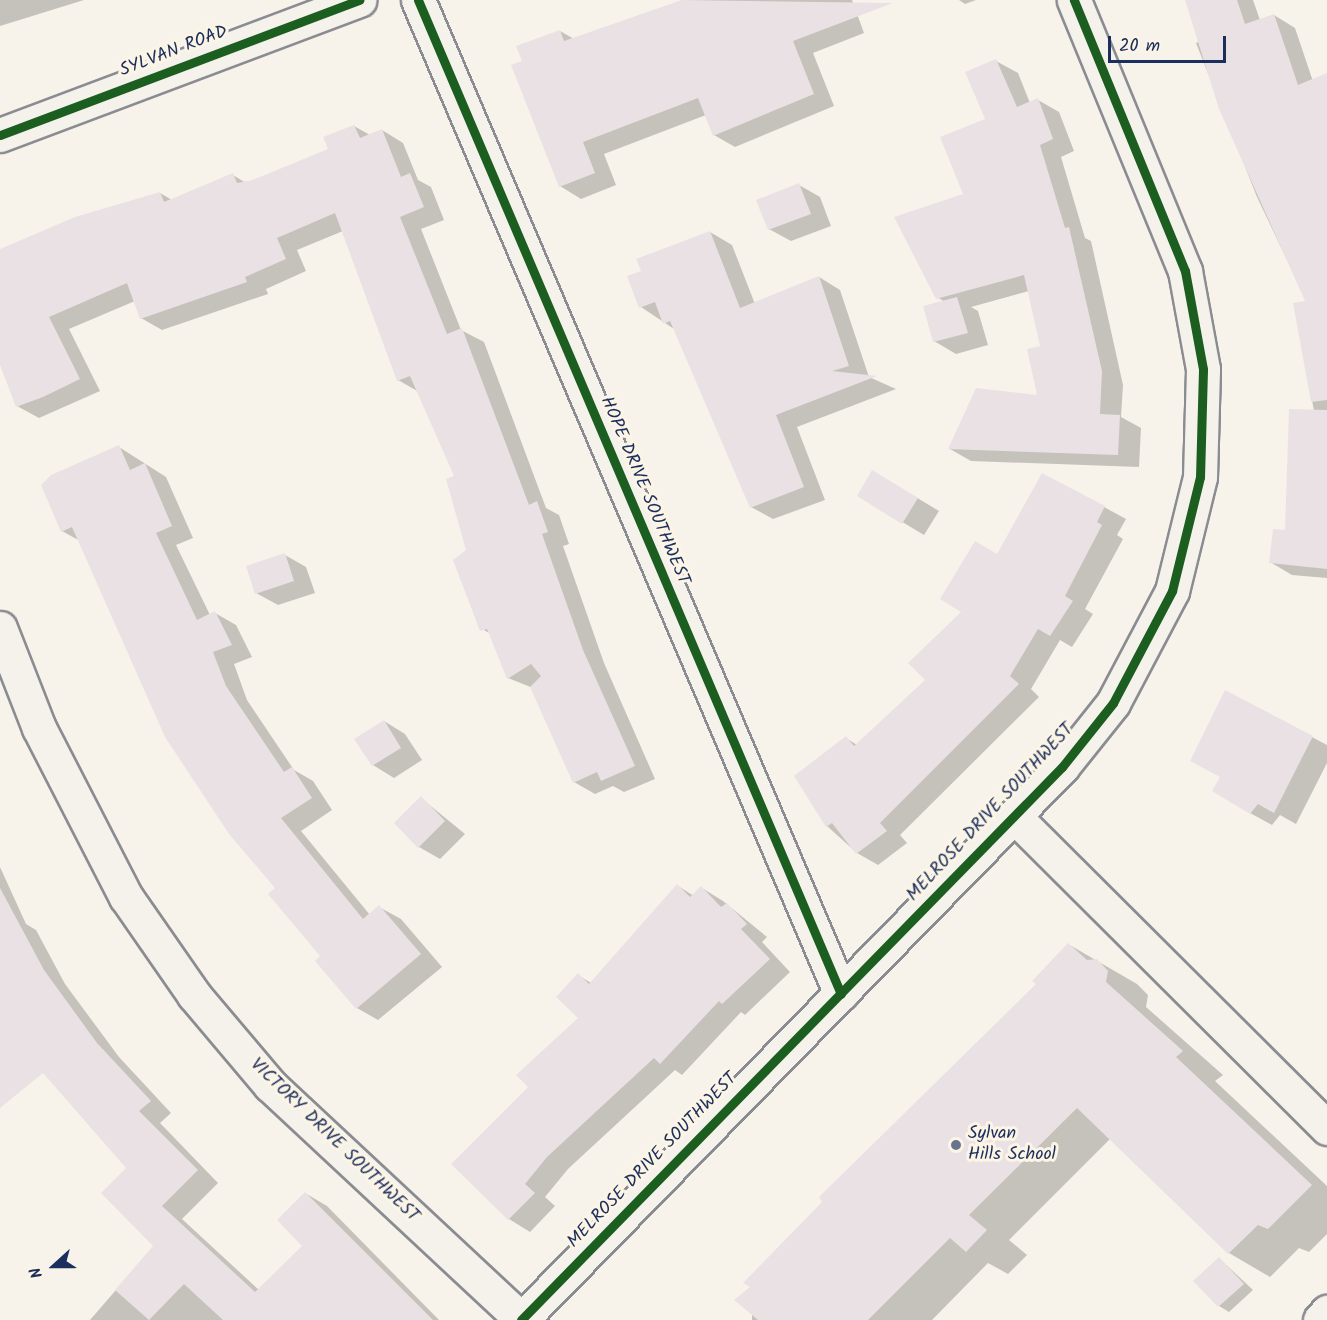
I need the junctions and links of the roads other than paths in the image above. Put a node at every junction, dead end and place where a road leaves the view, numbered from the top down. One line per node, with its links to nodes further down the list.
1 (360, 0): 4 (street, SYLVAN ROAD)
2 (418, 0): 7 (street, HOPE DRIVE SOUTHWEST)
3 (1074, 0): 6 (street, MELROSE DRIVE SOUTHWEST)
4 (0, 135)
5 (0, 628): 10 (street, VICTORY DRIVE SOUTHWEST)
6 (1014, 816): 7 (street, MELROSE DRIVE SOUTHWEST); 8 (street)
7 (841, 994): 10 (street, MELROSE DRIVE SOUTHWEST)
8 (1327, 1128)
9 (1327, 1312): 11 (street)
10 (521, 1320)
11 (1320, 1320)

